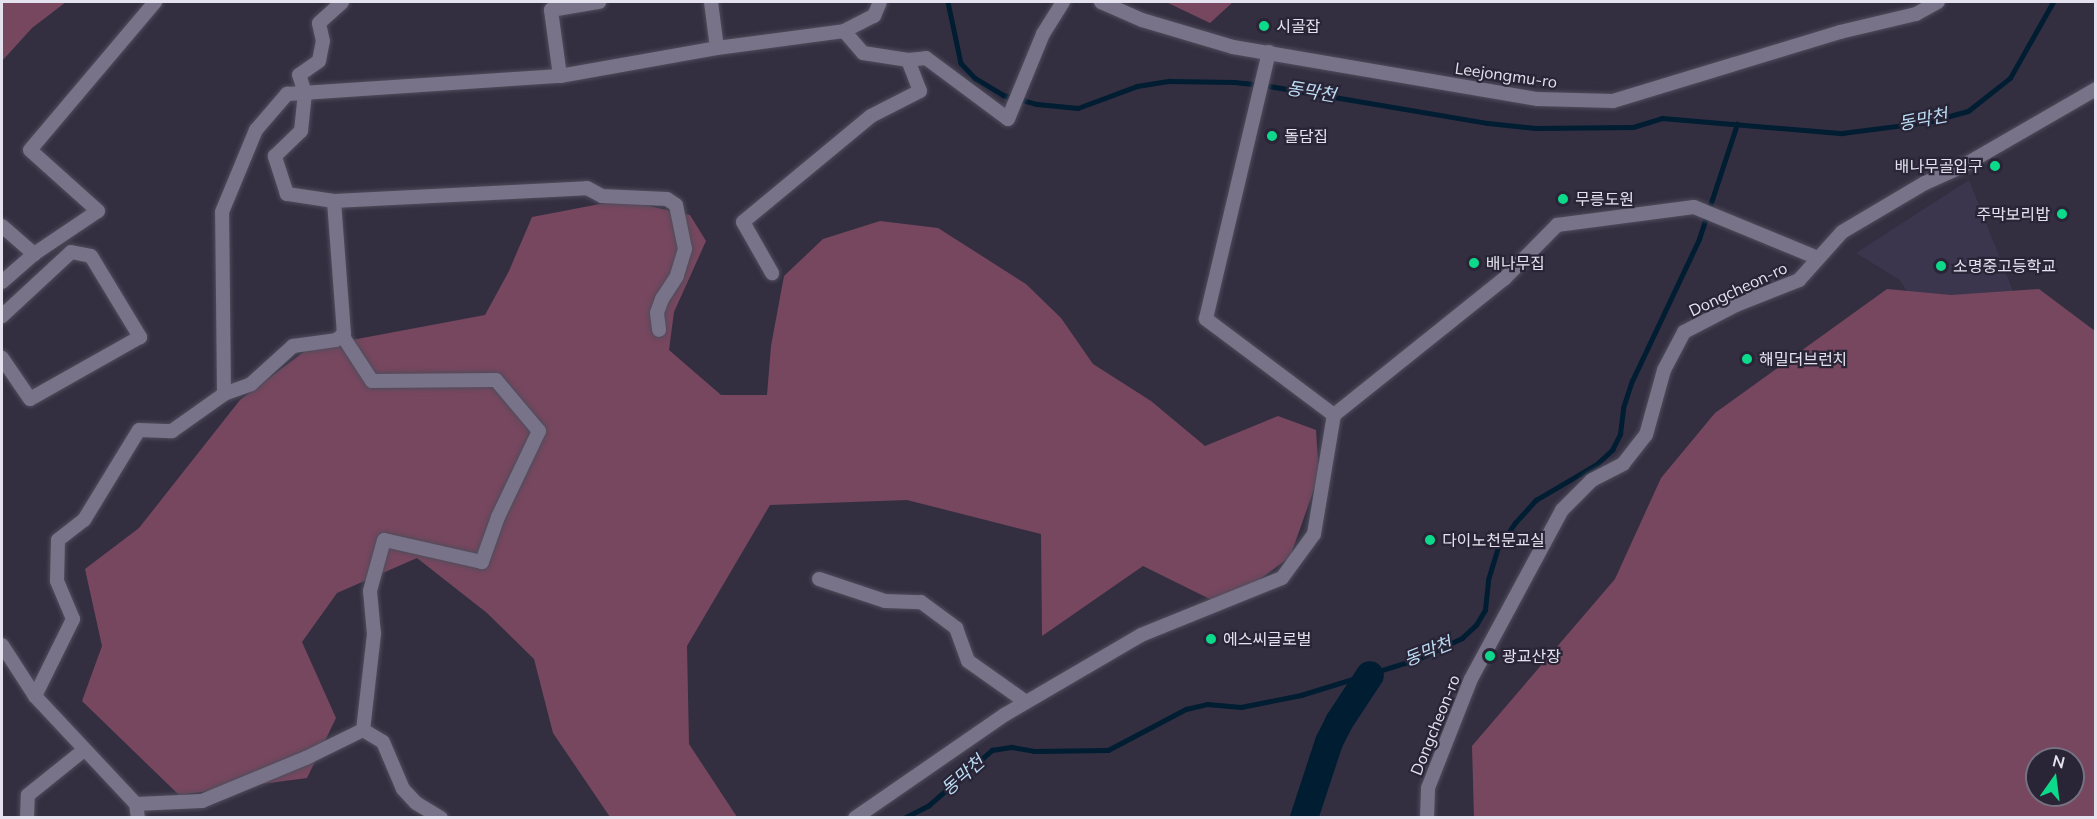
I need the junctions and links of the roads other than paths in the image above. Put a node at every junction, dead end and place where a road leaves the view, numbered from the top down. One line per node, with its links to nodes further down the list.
1 (155, 2): 18 (street)
2 (342, 2): 15 (street)
3 (599, 2): 13 (street)
4 (711, 2): 10 (street)
5 (880, 2): 9 (street)
6 (1063, 2): 12 (street)
7 (1101, 2): 11 (street, Leejongmu-ro)
8 (1938, 2): 11 (street, Leejongmu-ro)
9 (844, 31): 10 (street); 12 (street)
10 (717, 48): 13 (street)
11 (1269, 52): 27 (street)
12 (908, 60): 20 (street)
13 (560, 76): 15 (street)
14 (2096, 89): 19 (street, Dongcheon-ro)
15 (304, 93): 16 (street); 26 (street)
16 (334, 201): 23 (street); 24 (street)
17 (2, 226): 18 (street)
18 (34, 254): 21 (street)
19 (1818, 258): 27 (street); 38 (street, Dongcheon-ro)
20 (772, 273)
21 (2, 282)
22 (2, 315): 25 (street)
23 (659, 330)
24 (342, 335): 26 (street); 32 (street)
25 (2, 358)
26 (224, 394): 30 (street)
27 (1334, 415): 31 (street)
28 (819, 579): 31 (street)
29 (2, 645): 30 (street)
30 (34, 696): 33 (street)
31 (1026, 702): 37 (street)
32 (363, 730): 34 (street); 36 (street)
33 (84, 750): 34 (street); 35 (street)
34 (137, 811)
35 (27, 818)
36 (441, 818)
37 (855, 818)
38 (1427, 818)

